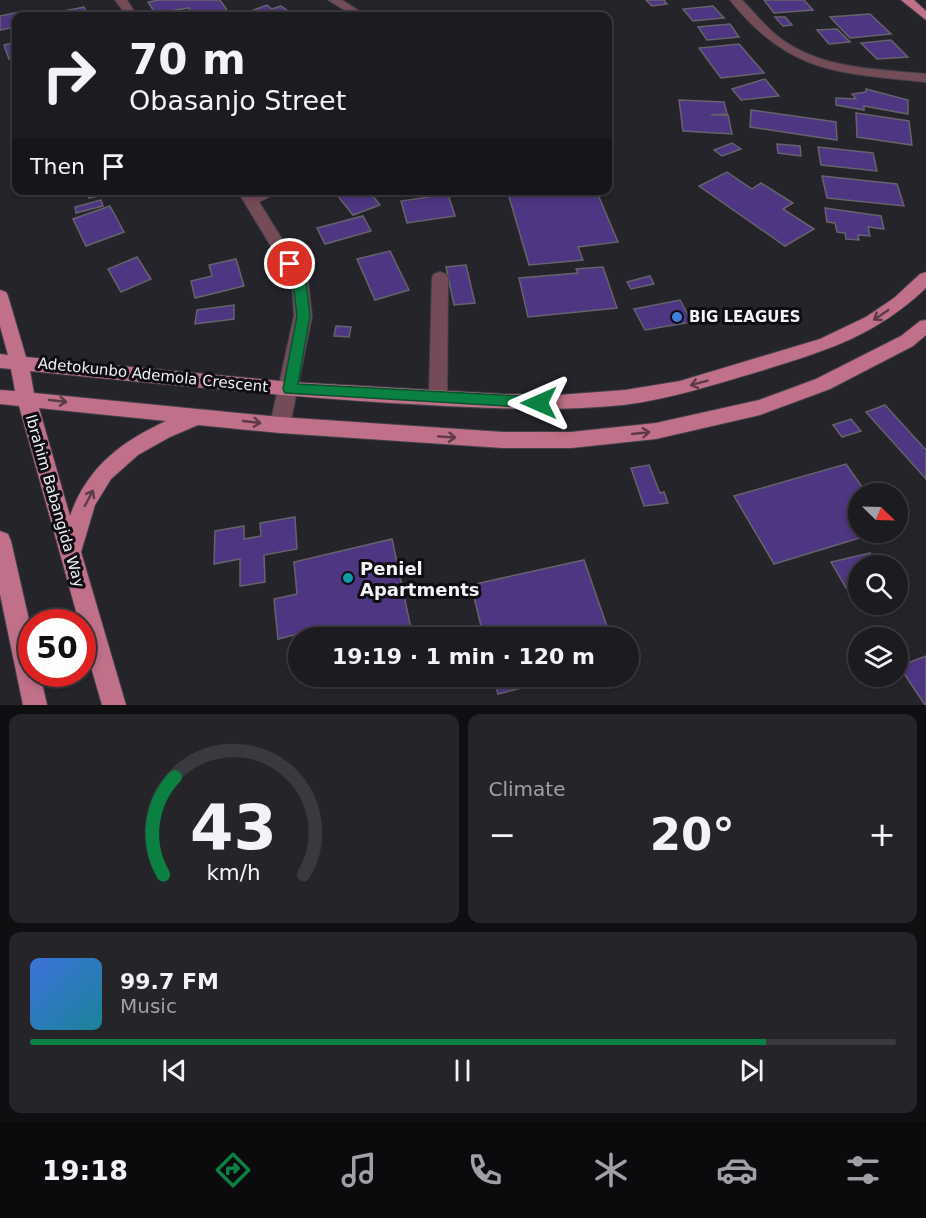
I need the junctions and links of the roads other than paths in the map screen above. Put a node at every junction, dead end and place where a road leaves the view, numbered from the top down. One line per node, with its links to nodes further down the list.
1 (334, 0): 4 (street)
2 (736, 0): 6 (street)
3 (907, 0): 5 (main road)
4 (354, 12)
5 (926, 17)
6 (926, 78)
7 (247, 195): 13 (street)
8 (440, 278): 16 (street)
9 (926, 278): 16 (main road, Adetokunbo Ademola Crescent, one-way to 16)
10 (0, 296): 12 (main road, Ibrahim Babangida Way)
11 (926, 326): 18 (main road, one-way to 11)
12 (10, 362): 13 (main road, Adetokunbo Ademola Crescent); 15 (main road, Ibrahim Babangida Way)
13 (290, 389): 16 (main road, Adetokunbo Ademola Crescent); 18 (street)
14 (0, 397): 15 (main road)
15 (26, 398): 17 (main road, one-way to 17); 20 (main road, Ibrahim Babangida Way)
16 (438, 398)
17 (198, 416): 18 (main road, one-way to 18); 20 (main road, one-way to 17)
18 (280, 425)
19 (0, 541): 21 (main road)
20 (70, 553): 22 (main road, Ibrahim Babangida Way)
21 (35, 705)
22 (114, 705)

